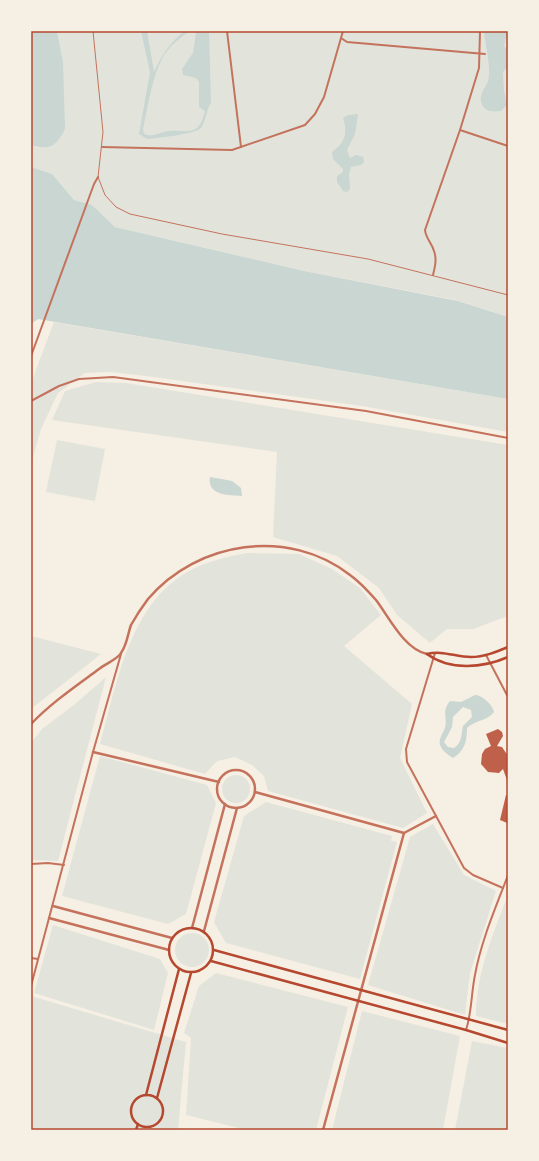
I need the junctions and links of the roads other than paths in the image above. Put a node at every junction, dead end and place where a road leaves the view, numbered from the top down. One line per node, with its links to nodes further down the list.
1 (93, 31): 10 (lane)
2 (227, 31): 11 (street)
3 (343, 31): 5 (street)
4 (480, 31): 6 (street)
5 (341, 38): 6 (street); 11 (street)
6 (479, 53): 7 (street); 8 (street)
7 (485, 54)
8 (460, 130): 9 (street); 13 (street)
9 (508, 146)
10 (102, 147): 11 (street); 12 (lane)
11 (241, 147)
12 (98, 177): 13 (lane); 15 (street)
13 (433, 275): 14 (lane)
14 (508, 295)
15 (31, 356)
16 (31, 401): 17 (street)
17 (508, 438)
18 (508, 647): 22 (main road)
19 (435, 652): 21 (main road); 22 (main road); 24 (street)
20 (121, 654): 21 (street); 27 (street); 28 (street)
21 (427, 654): 24 (main road)
22 (486, 656): 25 (street)
23 (508, 657): 25 (main road)
24 (433, 659): 25 (main road); 33 (street)
25 (491, 664): 26 (street)
26 (508, 697)
27 (31, 724)
28 (93, 752): 29 (street); 36 (street)
29 (219, 782): 30 (street); 31 (street)
30 (255, 792): 32 (street); 34 (street)
31 (225, 804): 32 (street); 41 (street)
32 (237, 808): 42 (street)
33 (436, 816): 34 (street); 38 (street)
34 (404, 833): 52 (street)
35 (31, 864): 36 (street)
36 (64, 865): 39 (street)
37 (508, 875): 38 (street)
38 (503, 888): 54 (street)
39 (53, 906): 40 (street); 43 (street)
40 (49, 918): 44 (street); 47 (street)
41 (192, 928): 42 (main road); 43 (main road)
42 (204, 931): 45 (main road)
43 (172, 938): 44 (main road)
44 (169, 950): 49 (main road)
45 (214, 950): 48 (main road); 52 (main road)
46 (31, 958): 47 (street)
47 (38, 959): 51 (street)
48 (211, 961): 50 (main road); 53 (main road)
49 (179, 969): 50 (main road); 58 (main road)
50 (192, 973): 59 (main road)
51 (31, 986)
52 (362, 990): 53 (street); 54 (main road)
53 (359, 1001): 55 (main road); 63 (street)
54 (469, 1020): 55 (street); 56 (main road)
55 (466, 1030): 57 (main road)
56 (508, 1030)
57 (508, 1043)
58 (146, 1094): 59 (main road); 60 (main road)
59 (156, 1098): 61 (main road)
60 (138, 1124): 61 (main road); 62 (main road)
61 (148, 1128)
62 (136, 1130)
63 (322, 1130)

